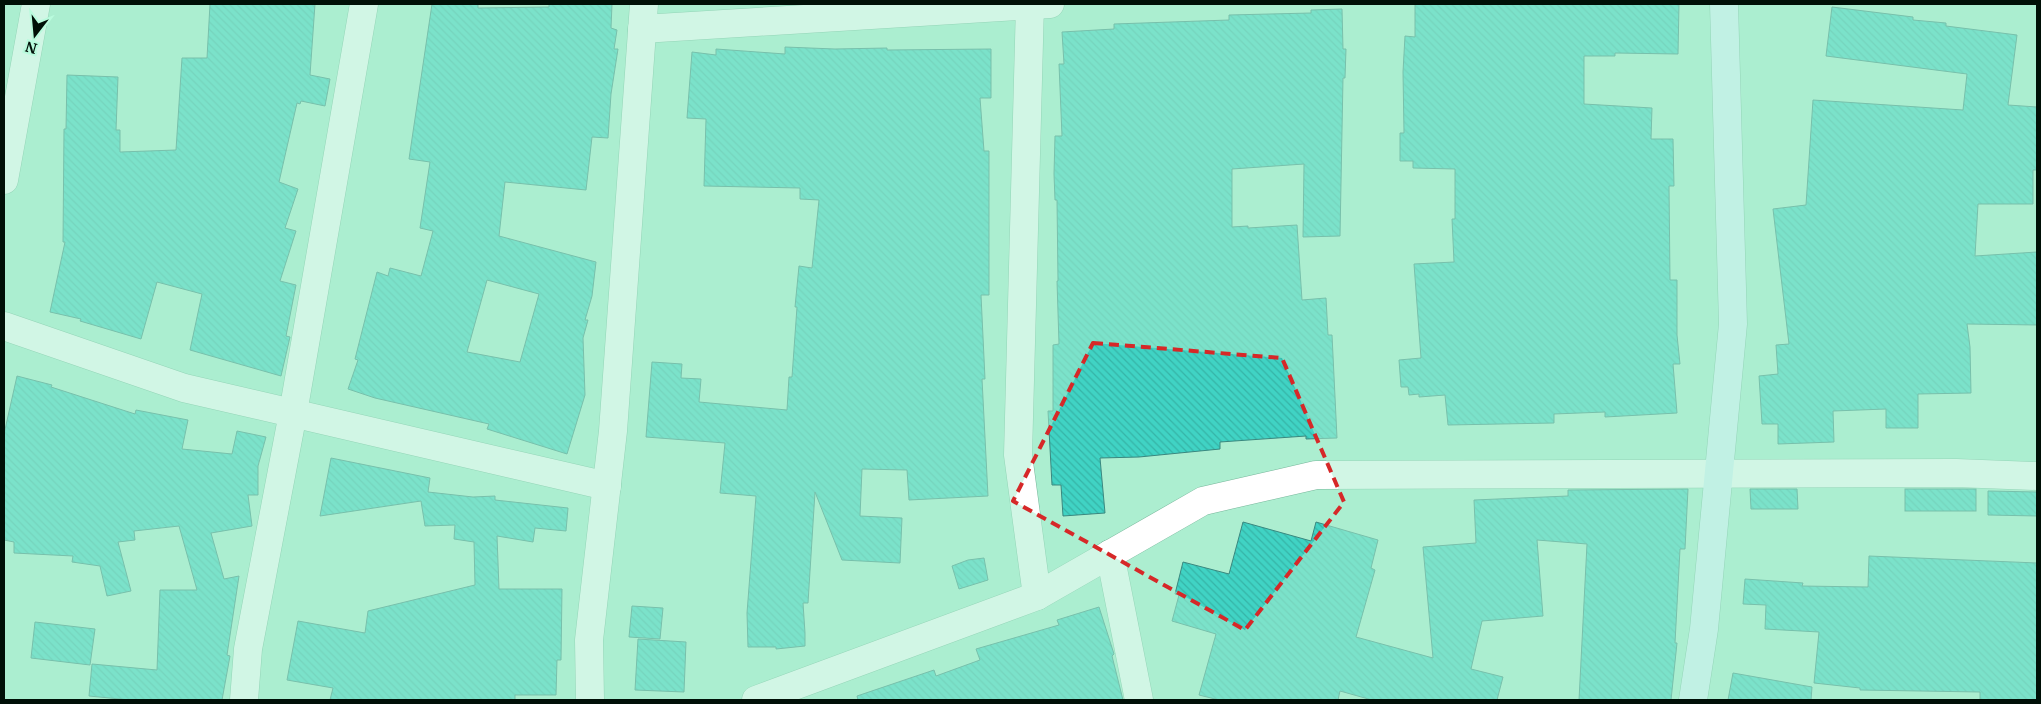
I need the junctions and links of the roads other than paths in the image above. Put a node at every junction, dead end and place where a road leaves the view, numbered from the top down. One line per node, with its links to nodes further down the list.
1 (36, 4): 6 (street)
2 (364, 4): 8 (street)
3 (1037, 4): 5 (street); 13 (street)
4 (1724, 4): 9 (main road)
5 (643, 16): 11 (street)
6 (4, 180)
7 (4, 326): 8 (street)
8 (293, 413): 11 (street); 14 (street)
9 (1720, 473): 10 (street); 12 (street); 18 (main road)
10 (2037, 476)
11 (606, 486): 15 (street)
12 (1110, 554): 13 (street); 17 (street)
13 (1037, 596): 16 (street)
14 (244, 700)
15 (590, 700)
16 (756, 700)
17 (1138, 700)
18 (1693, 700)

